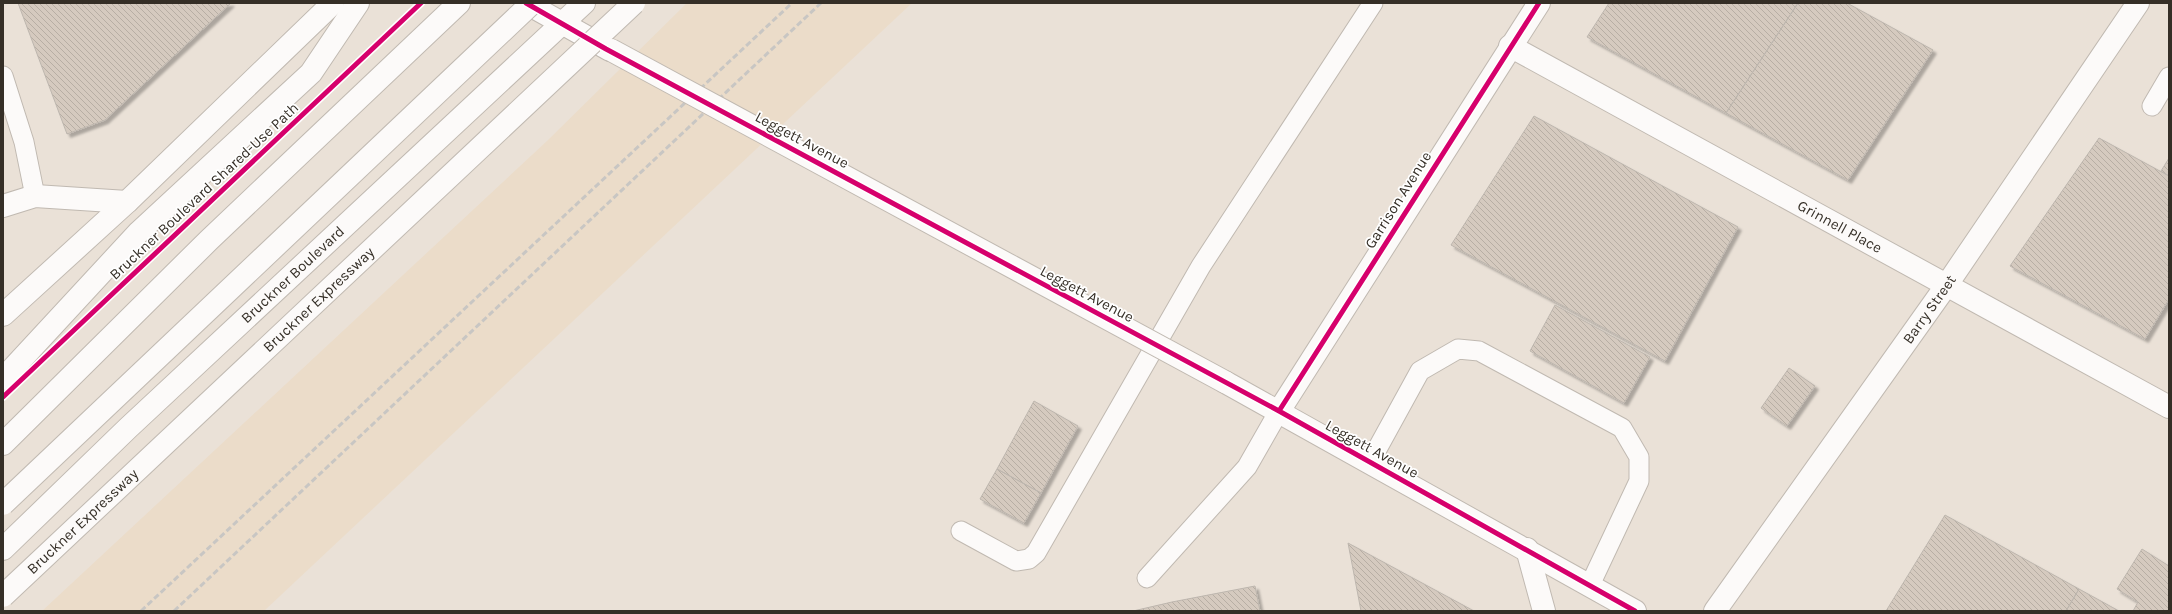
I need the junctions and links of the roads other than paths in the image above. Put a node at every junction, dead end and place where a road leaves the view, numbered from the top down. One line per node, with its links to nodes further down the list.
1 (333, 3): 17 (main road)
2 (358, 3): 21 (main road)
3 (459, 3): 24 (main road)
4 (526, 3): 11 (main road, Leggett Avenue)
5 (532, 3): 26 (main road, bridge)
6 (584, 3): 11 (main road, Bruckner Boulevard)
7 (634, 3): 32 (main road, Bruckner Expressway, bridge)
8 (1373, 3): 27 (lane)
9 (1539, 3): 12 (main road, Garrison Avenue)
10 (2138, 3): 19 (main road, Barry Street)
11 (563, 23): 23 (main road, Leggett Avenue, bridge); 28 (main road, Bruckner Boulevard)
12 (1510, 46): 19 (main road, Grinnell Place); 23 (main road, Garrison Avenue)
13 (3, 76): 16 (lane)
14 (2169, 77): 15 (lane)
15 (2152, 106)
16 (35, 196): 17 (main road); 18 (main road)
17 (126, 202): 20 (main road)
18 (3, 206)
19 (1946, 286): 22 (main road, Grinnell Place); 35 (main road, Barry Street)
20 (3, 315)
21 (3, 378)
22 (2169, 407)
23 (1279, 411): 25 (main road, Leggett Avenue); 30 (lane)
24 (3, 444)
25 (1370, 462): 29 (main road, Leggett Avenue); 31 (lane)
26 (3, 504)
27 (961, 531)
28 (3, 549)
29 (1527, 549): 31 (main road, Leggett Avenue); 33 (main road)
30 (1147, 578)
31 (1590, 585): 34 (main road, Leggett Avenue)
32 (3, 596)
33 (1544, 611)
34 (1635, 611)
35 (1715, 611)

